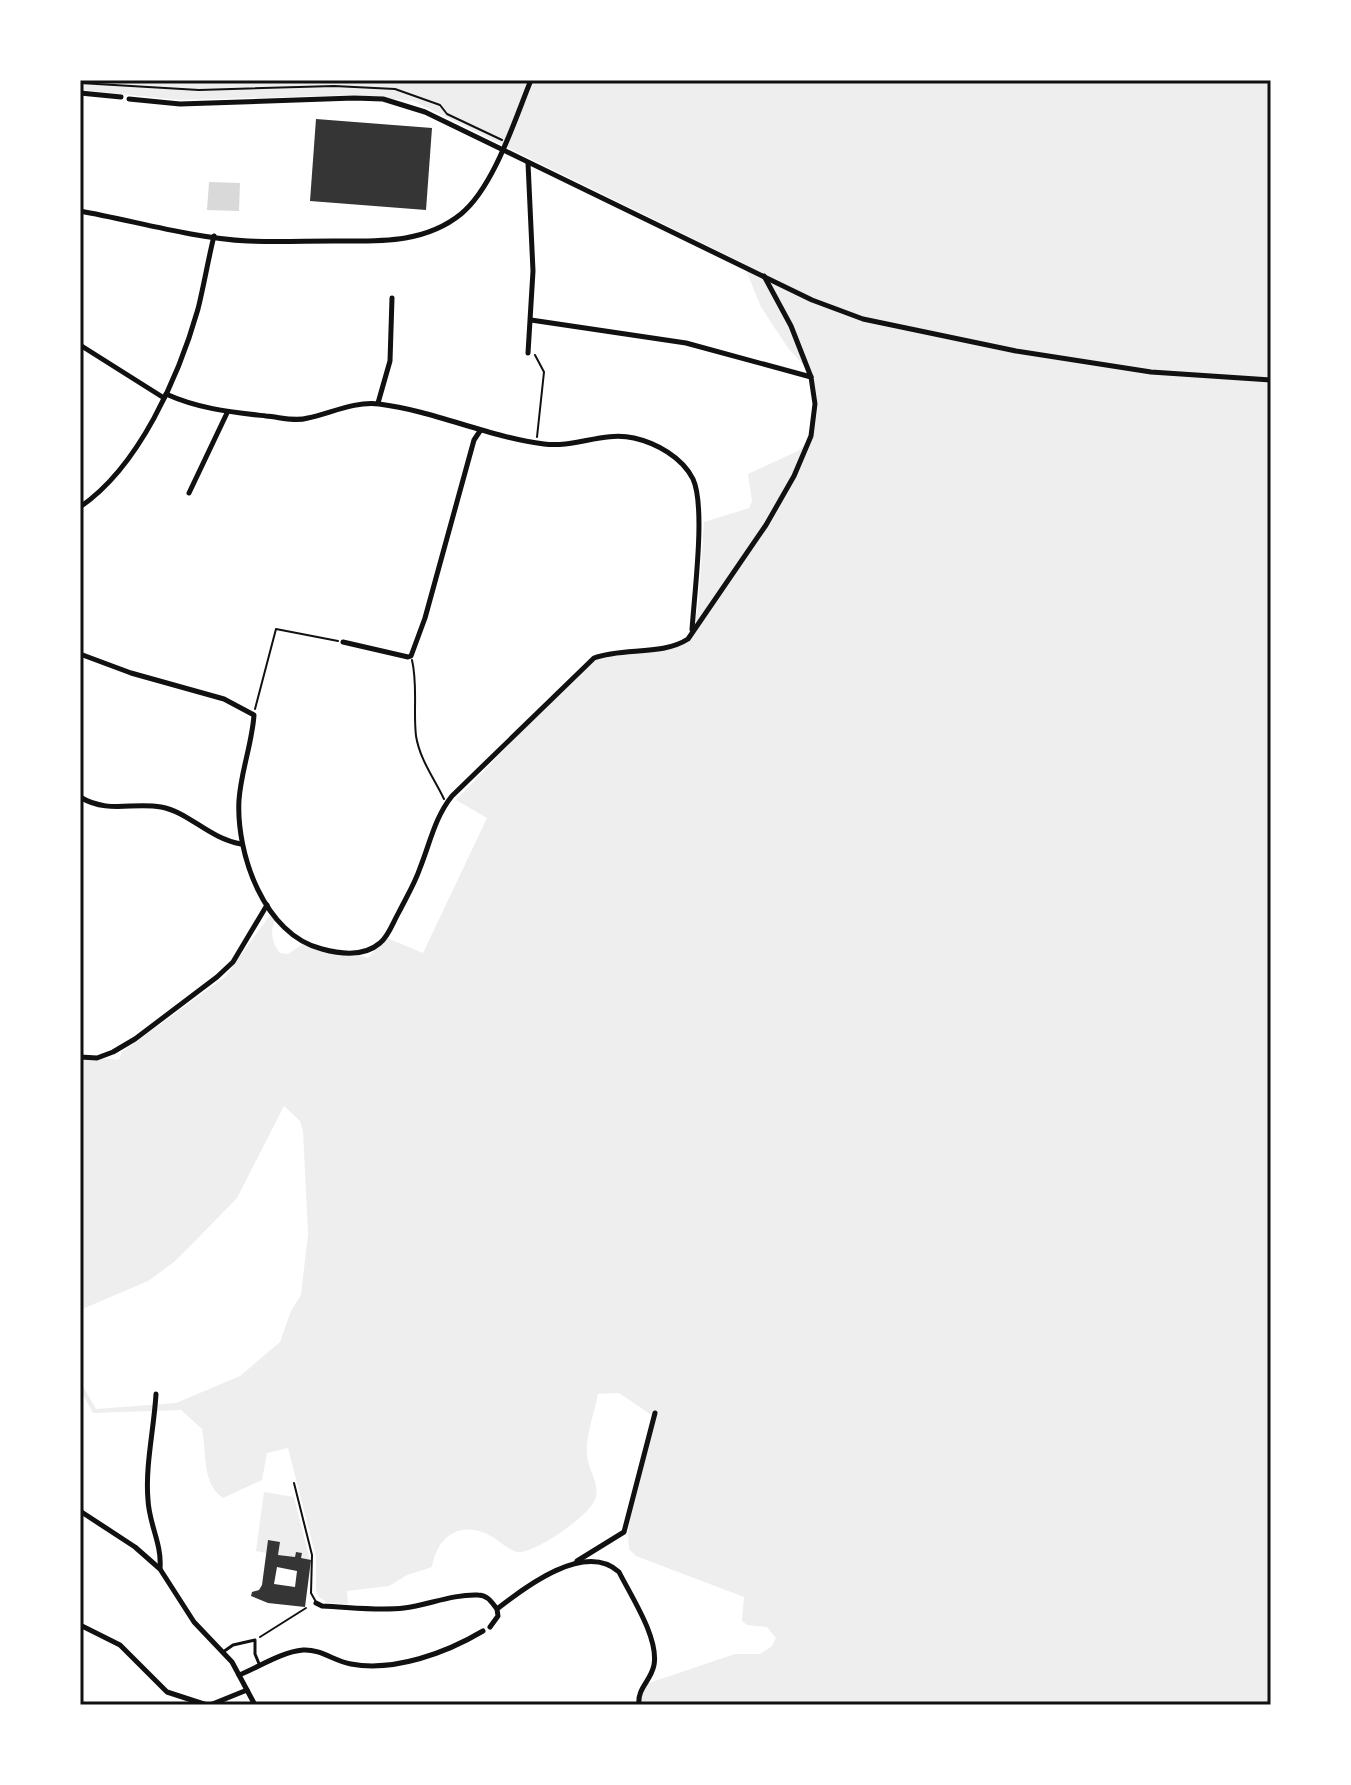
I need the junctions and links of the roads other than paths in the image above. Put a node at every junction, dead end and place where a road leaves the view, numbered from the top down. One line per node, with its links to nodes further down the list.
1 (531, 80): 5 (street)
2 (80, 93): 3 (street)
3 (121, 97)
4 (129, 99): 5 (street)
5 (501, 150): 6 (street); 8 (street)
6 (528, 162): 9 (street); 11 (street)
7 (80, 211): 8 (street)
8 (214, 236): 16 (street)
9 (764, 276): 14 (street); 15 (street)
10 (392, 298): 17 (street)
11 (531, 320): 13 (street); 14 (street)
12 (80, 345): 16 (street)
13 (528, 353)
14 (811, 377): 22 (street)
15 (1271, 380)
16 (165, 396): 18 (street); 21 (street)
17 (378, 404): 18 (street); 19 (street)
18 (227, 413): 20 (street)
19 (481, 430): 22 (street); 23 (street)
20 (189, 493)
21 (80, 507)
22 (692, 631): 27 (street)
23 (343, 642)
24 (80, 654): 26 (street)
25 (80, 797): 26 (street)
26 (241, 844): 27 (street)
27 (267, 905): 28 (street)
28 (80, 1057)
29 (156, 1394): 34 (street)
30 (655, 1413): 33 (street)
31 (294, 1483): 35 (lane)
32 (80, 1511): 34 (street)
33 (576, 1562): 36 (street); 46 (street)
34 (160, 1569): 40 (street)
35 (316, 1603): 36 (street)
36 (497, 1609): 38 (street)
37 (80, 1625): 44 (street)
38 (490, 1627)
39 (483, 1631): 41 (street)
40 (223, 1652): 41 (street); 42 (street)
41 (260, 1666): 42 (street)
42 (239, 1675): 43 (street)
43 (247, 1690): 44 (street); 45 (street)
44 (208, 1705)
45 (255, 1705)
46 (639, 1705)

